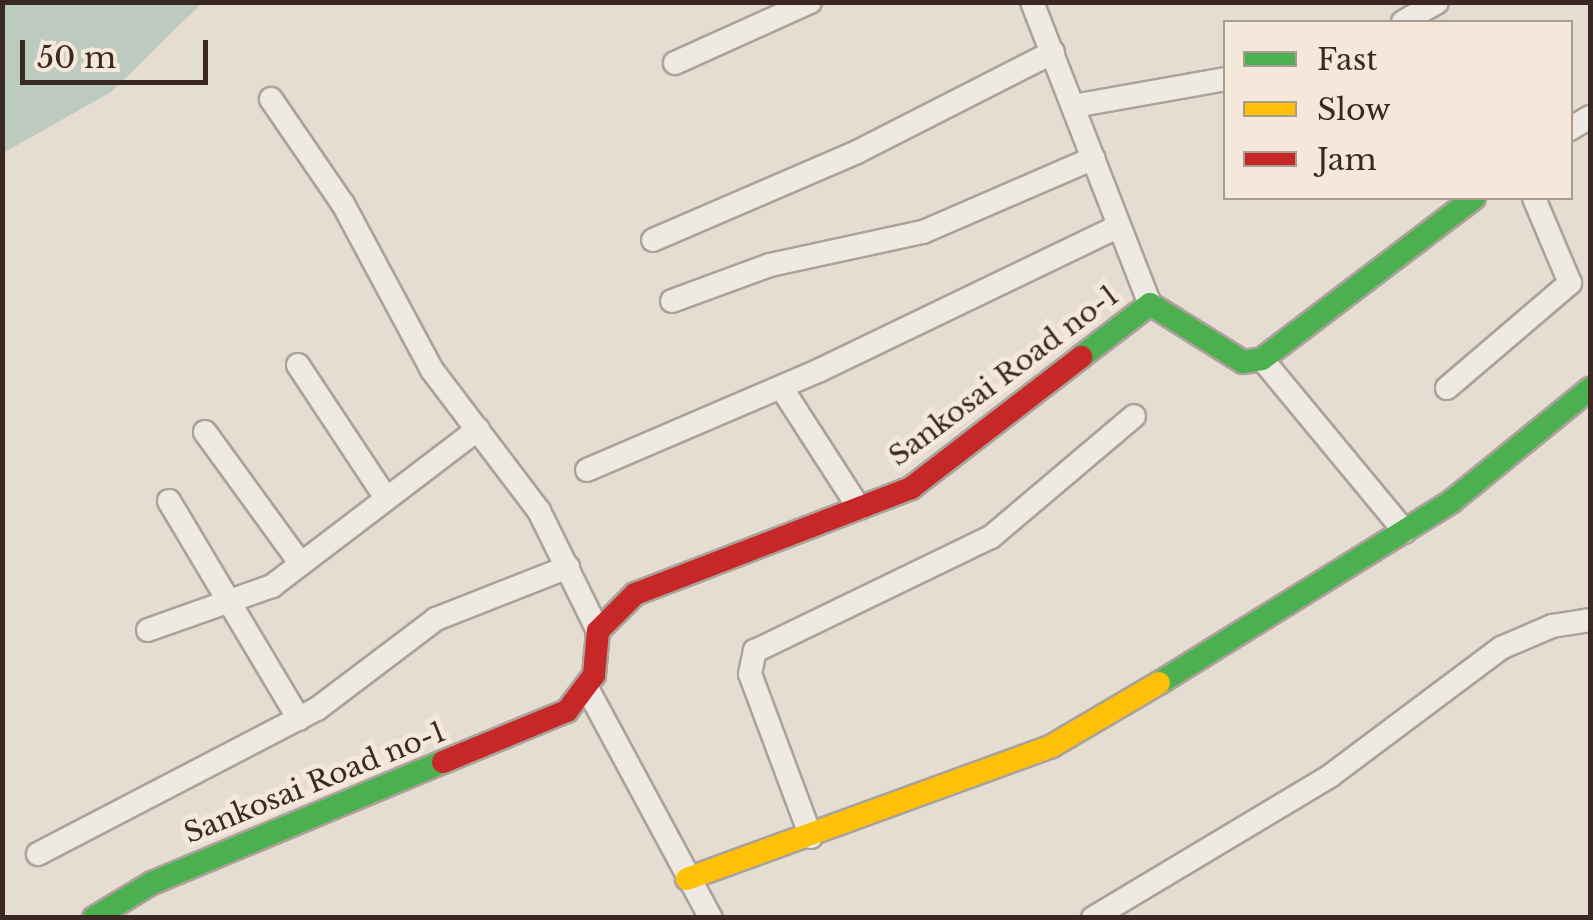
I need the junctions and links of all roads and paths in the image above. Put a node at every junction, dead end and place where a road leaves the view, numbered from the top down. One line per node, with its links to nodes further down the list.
1 (810, 2): 6 (street)
2 (1032, 2): 5 (street)
3 (1437, 2): 4 (street)
4 (1406, 20)
5 (1053, 52): 9 (street); 14 (street)
6 (675, 63)
7 (1223, 80): 9 (street)
8 (271, 99): 23 (street)
9 (1074, 106): 10 (street)
10 (1094, 158): 13 (street); 15 (street)
11 (1471, 200): 17 (street)
12 (1535, 200): 20 (street)
13 (1120, 226): 16 (street); 19 (street)
14 (653, 240)
15 (672, 301)
16 (1150, 304): 17 (street, Sankosai Road no-1); 28 (street, Sankosai Road no-1)
17 (1262, 359): 29 (street)
18 (298, 364): 26 (street)
19 (781, 387): 25 (street); 28 (street)
20 (1447, 388)
21 (1590, 389): 29 (street)
22 (1134, 416): 38 (street)
23 (478, 429): 26 (street); 31 (street)
24 (205, 432): 30 (street)
25 (587, 470)
26 (386, 498): 30 (street)
27 (169, 501): 32 (street)
28 (859, 508): 35 (street, Sankosai Road no-1)
29 (1405, 532): 38 (street)
30 (301, 564): 32 (street)
31 (568, 567): 35 (street); 37 (street)
32 (227, 605): 34 (street); 37 (street)
33 (1590, 620): 43 (street)
34 (148, 630)
35 (598, 631): 36 (street)
36 (588, 690): 40 (street); 41 (street, Sankosai Road no-1)
37 (299, 719): 39 (street)
38 (811, 837): 40 (street)
39 (38, 854)
40 (687, 879): 42 (street)
41 (94, 918)
42 (711, 918)
43 (1093, 918)

